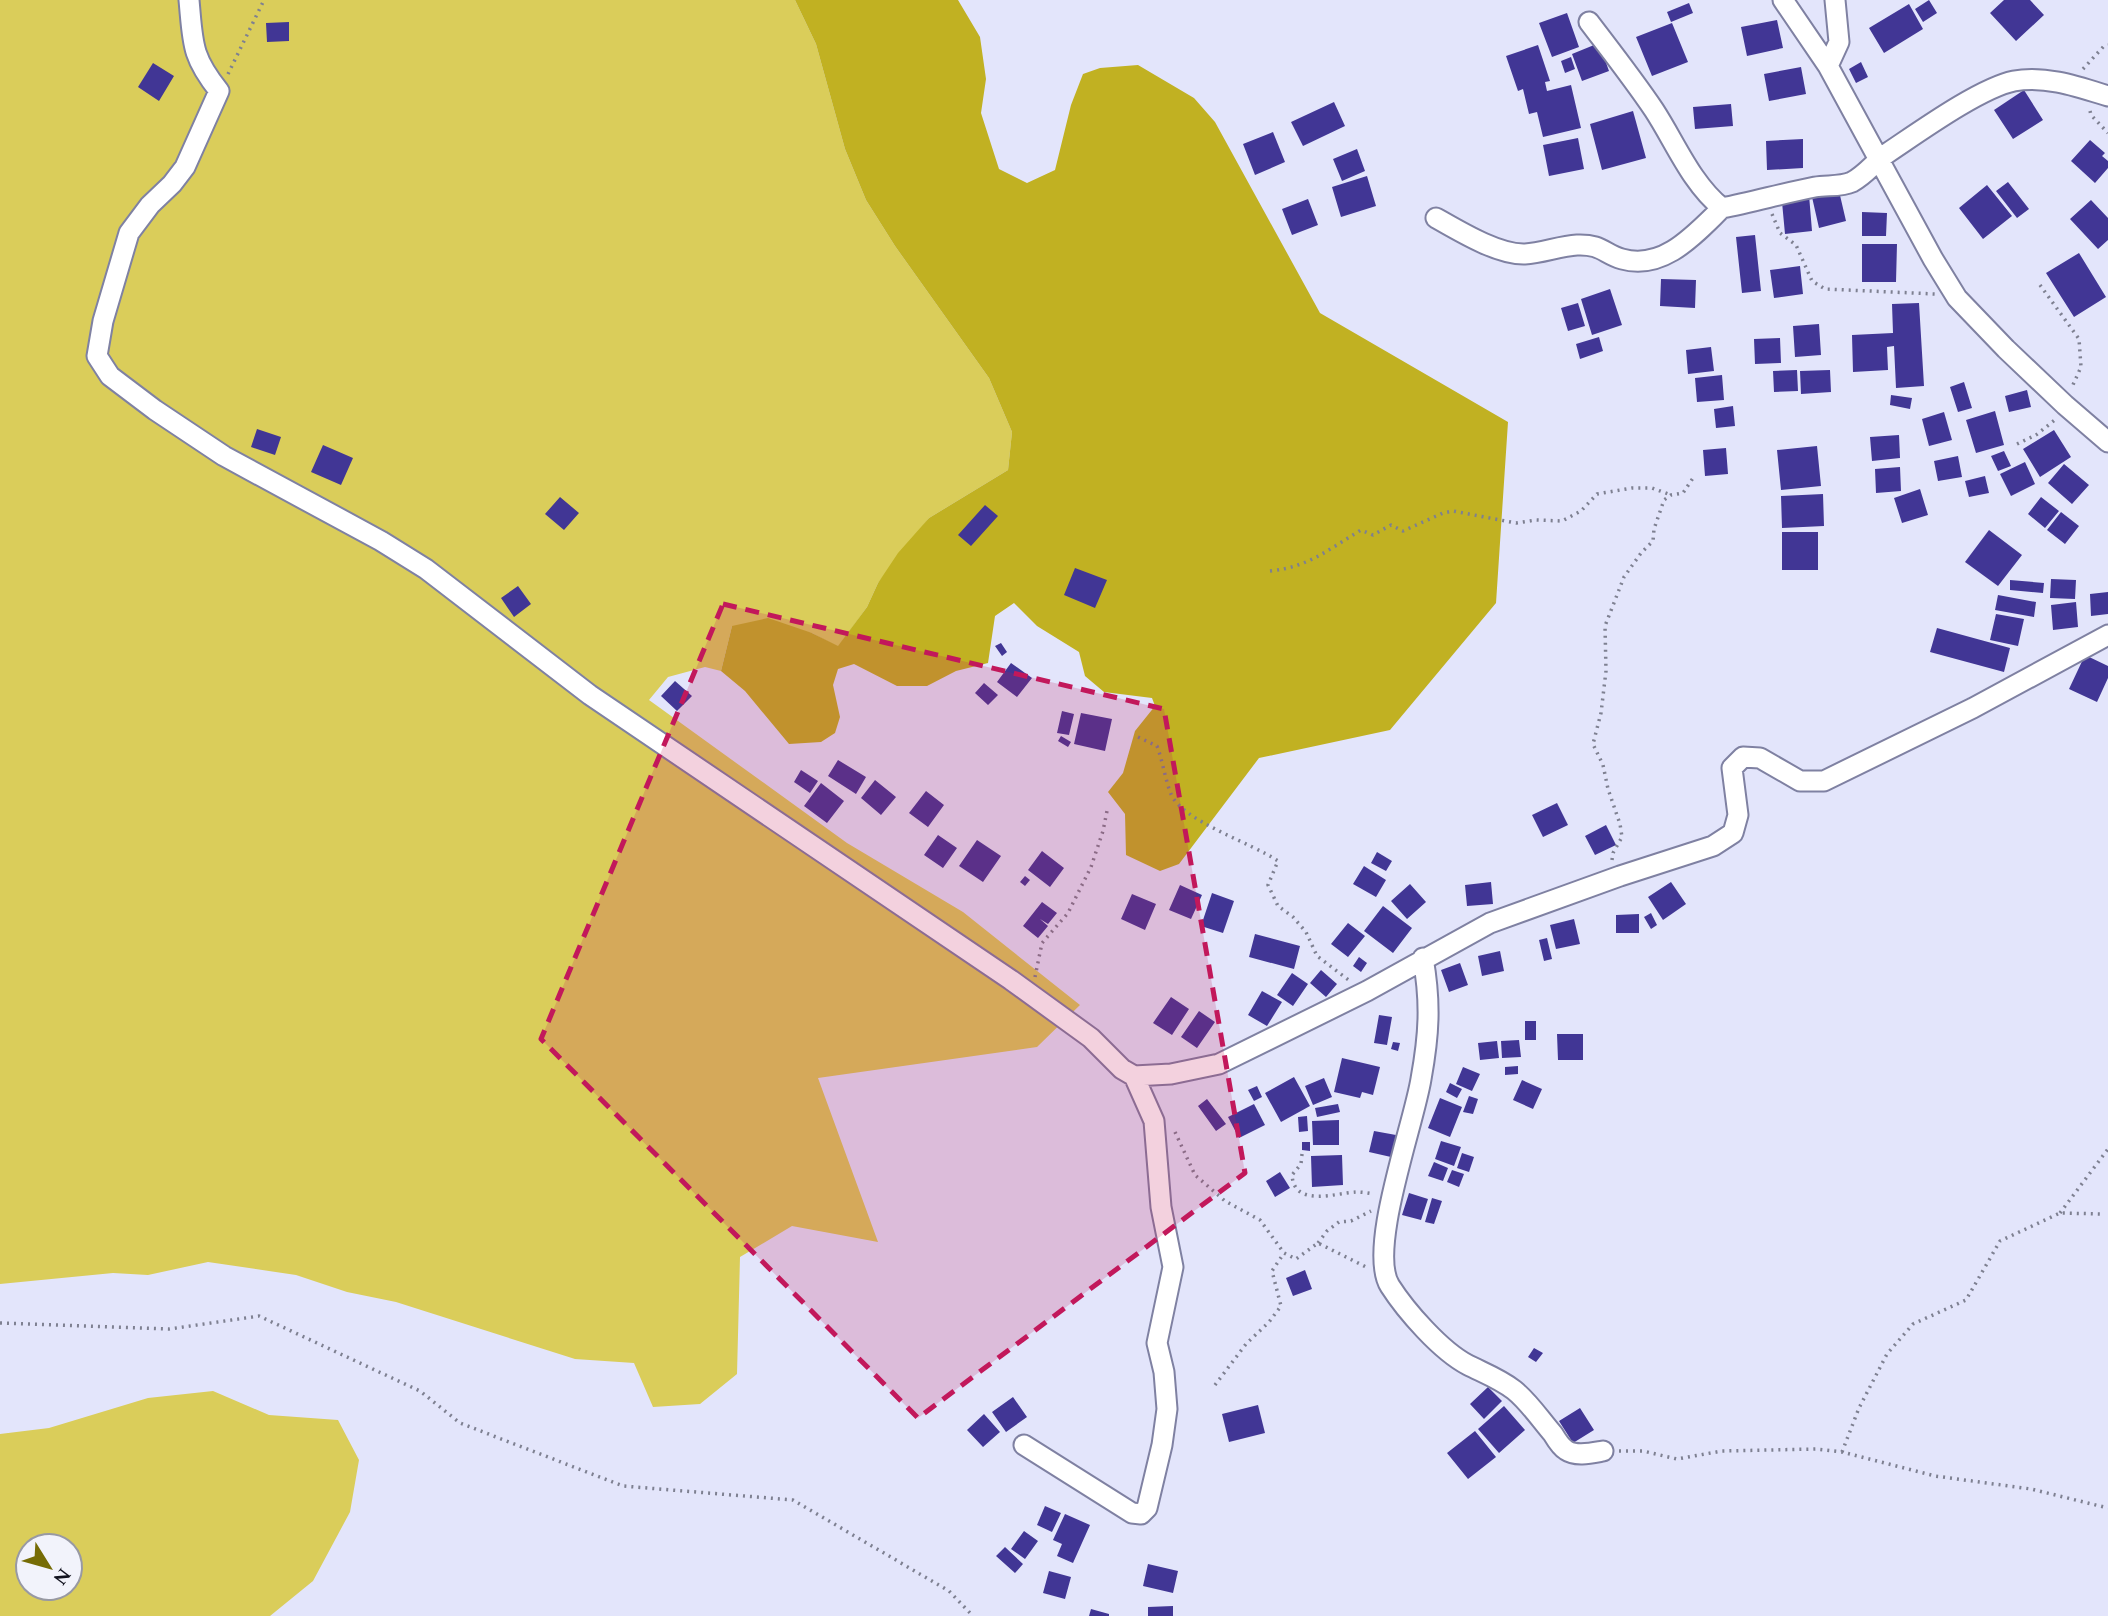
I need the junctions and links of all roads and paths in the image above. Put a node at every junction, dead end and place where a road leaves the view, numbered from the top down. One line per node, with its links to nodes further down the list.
1 (189, 0): 7 (street)
2 (264, 0): 7 (path)
3 (1783, 0): 6 (street)
4 (1835, 0): 6 (street)
5 (1589, 22): 11 (street)
6 (1828, 66): 9 (street)
7 (219, 91): 27 (street)
8 (2108, 96): 9 (street)
9 (1878, 160): 10 (street); 14 (street)
10 (1765, 198): 11 (street); 14 (path)
11 (1722, 208): 12 (street)
12 (1436, 218)
13 (2040, 285): 15 (path)
14 (1958, 298): 15 (street)
15 (2065, 405): 16 (street); 17 (path)
16 (2108, 442)
17 (2017, 444)
18 (1695, 475): 19 (path)
19 (1671, 495): 20 (path); 24 (path)
20 (1270, 571)
21 (2108, 635): 24 (street)
22 (1138, 737): 26 (path)
23 (1107, 811): 27 (path)
24 (1620, 876): 25 (street)
25 (1423, 958): 26 (street); 32 (street)
26 (1367, 991): 28 (street)
27 (1034, 996): 28 (street)
28 (1134, 1076): 40 (street)
29 (1172, 1126): 36 (path)
30 (2108, 1149): 33 (path)
31 (1302, 1154): 32 (path)
32 (1393, 1196): 35 (path); 37 (street)
33 (2060, 1213): 34 (path); 42 (path)
34 (2102, 1214)
35 (1318, 1243): 36 (path); 37 (path)
36 (1284, 1253): 39 (path)
37 (1383, 1270): 41 (street)
38 (0, 1323): 44 (path)
39 (1215, 1385)
40 (1024, 1445)
41 (1603, 1451): 42 (path)
42 (1842, 1452): 43 (path)
43 (2108, 1508)
44 (973, 1616)

